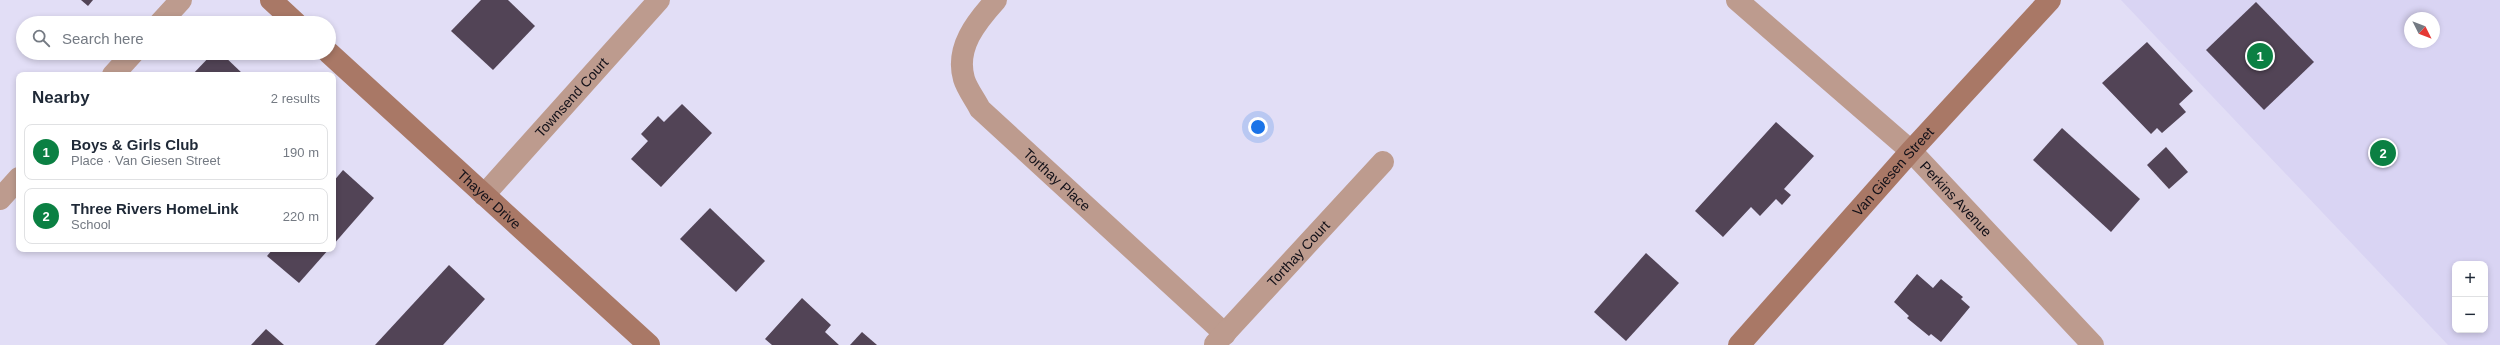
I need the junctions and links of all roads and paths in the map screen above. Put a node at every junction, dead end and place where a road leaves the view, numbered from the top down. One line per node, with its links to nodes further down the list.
1 (181, 0): 7 (street)
2 (271, 0): 8 (street)
3 (659, 0): 15 (street, Townsend Court)
4 (996, 0): 17 (street, Torthay Place)
5 (1737, 0): 12 (street, Perkins Avenue)
6 (2050, 0): 12 (street, Van Giesen Street)
7 (166, 16)
8 (288, 16)
9 (336, 59): 15 (street, Thayer Drive)
10 (127, 60): 11 (street)
11 (116, 72)
12 (1911, 151): 19 (street, Van Giesen Street); 20 (street, Perkins Avenue)
13 (1383, 162): 17 (street, Torthay Court)
14 (16, 181): 16 (street)
15 (484, 195): 18 (street, Thayer Drive)
16 (0, 199)
17 (1219, 339)
18 (649, 345)
19 (1739, 345)
20 (2093, 345)

